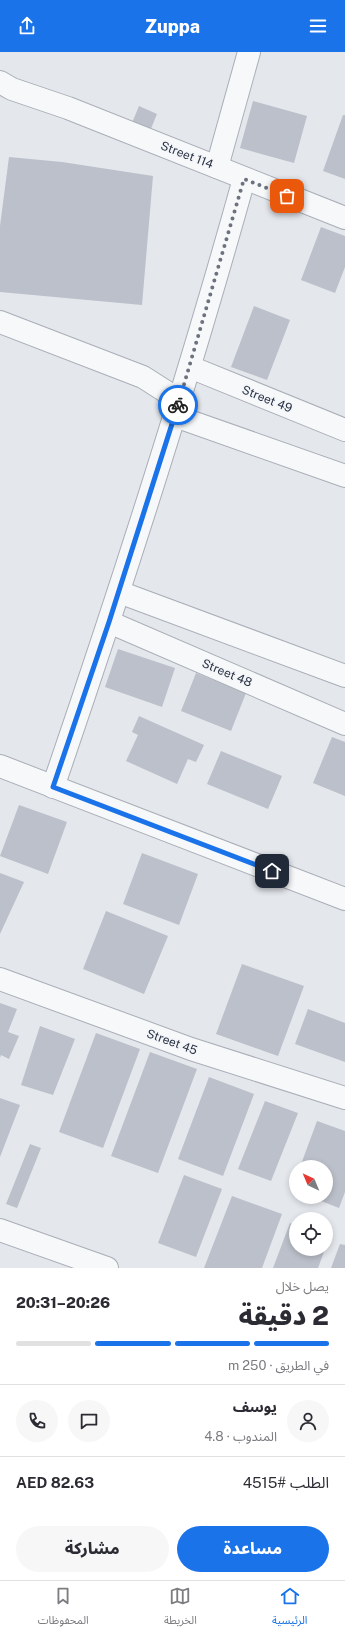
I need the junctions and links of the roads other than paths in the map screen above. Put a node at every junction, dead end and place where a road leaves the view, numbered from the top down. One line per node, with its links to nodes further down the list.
1 (249, 52): 5 (street)
2 (0, 82): 3 (street, Street 114)
3 (28, 96): 4 (street); 5 (street, Street 114)
4 (0, 103)
5 (217, 167): 6 (street, Street 114)
6 (244, 179): 7 (street, Street 114); 9 (street)
7 (345, 218)
8 (0, 322): 10 (street)
9 (190, 367): 10 (street); 11 (street, Street 49)
10 (177, 408): 12 (street); 13 (street)
11 (345, 430)
12 (345, 476)
13 (119, 592): 14 (street); 15 (street)
14 (109, 622): 16 (street, Street 48); 18 (street)
15 (345, 676)
16 (345, 724)
17 (0, 766): 18 (street)
18 (53, 787): 19 (street)
19 (345, 898)
20 (0, 979): 21 (street, Street 45)
21 (345, 1098)
22 (0, 1230): 23 (street)
23 (107, 1268)

